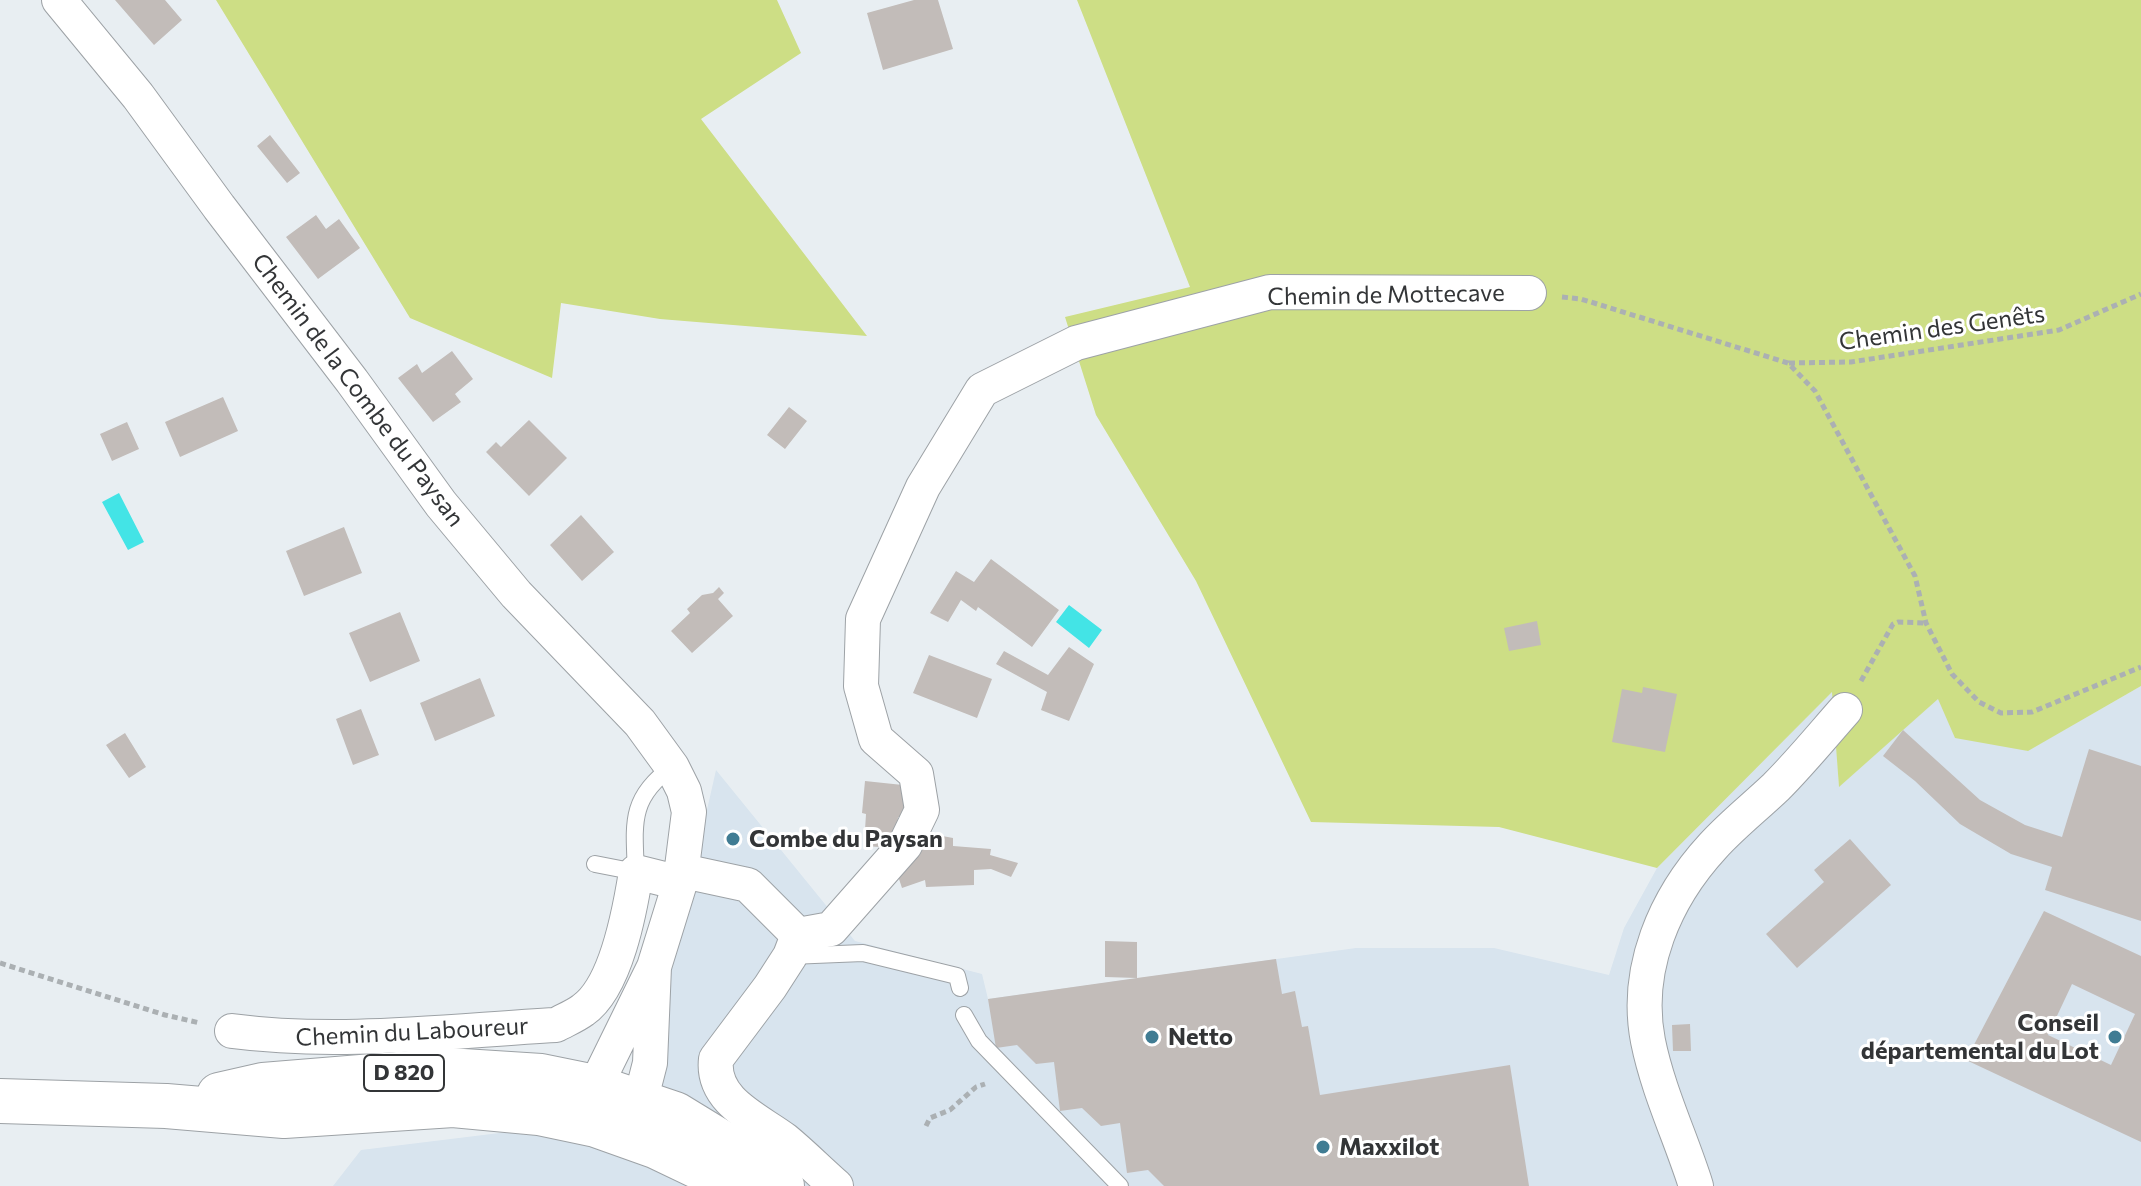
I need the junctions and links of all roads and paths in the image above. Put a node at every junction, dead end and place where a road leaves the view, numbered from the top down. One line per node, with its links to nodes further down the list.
1 (59, 0): 8 (street, Chemin de la Combe du Paysan)
2 (1529, 293): 4 (path, Chemin de Mottecave); 12 (street, Chemin de Mottecave)
3 (2141, 294): 4 (path, Chemin des Genêts)
4 (1788, 363): 5 (path, Chemin de Mottecave)
5 (1926, 623): 6 (path, Chemin de Mottecave); 7 (path)
6 (2141, 667)
7 (1845, 710): 27 (street)
8 (672, 767): 10 (lane); 11 (street, Chemin de la Combe du Paysan)
9 (595, 864): 10 (lane)
10 (636, 872): 11 (street); 17 (street, Chemin du Laboureur)
11 (681, 877): 12 (street); 14 (street, Chemin de la Combe du Paysan)
12 (794, 946): 15 (lane); 25 (street)
13 (0, 963): 17 (path)
14 (654, 967): 20 (street, Chemin de la Combe du Paysan); 21 (street, Chemin de la Combe du Paysan)
15 (960, 988)
16 (964, 1015): 18 (lane)
17 (232, 1031)
18 (1011, 1074): 22 (path); 26 (lane)
19 (0, 1101): 21 (main road, D 820)
20 (640, 1102): 21 (main road, D 820); 24 (main road, D 820)
21 (595, 1106): 23 (main road, D 820)
22 (926, 1126)
23 (739, 1186)
24 (782, 1186)
25 (836, 1186)
26 (1120, 1186)
27 (1696, 1186)

